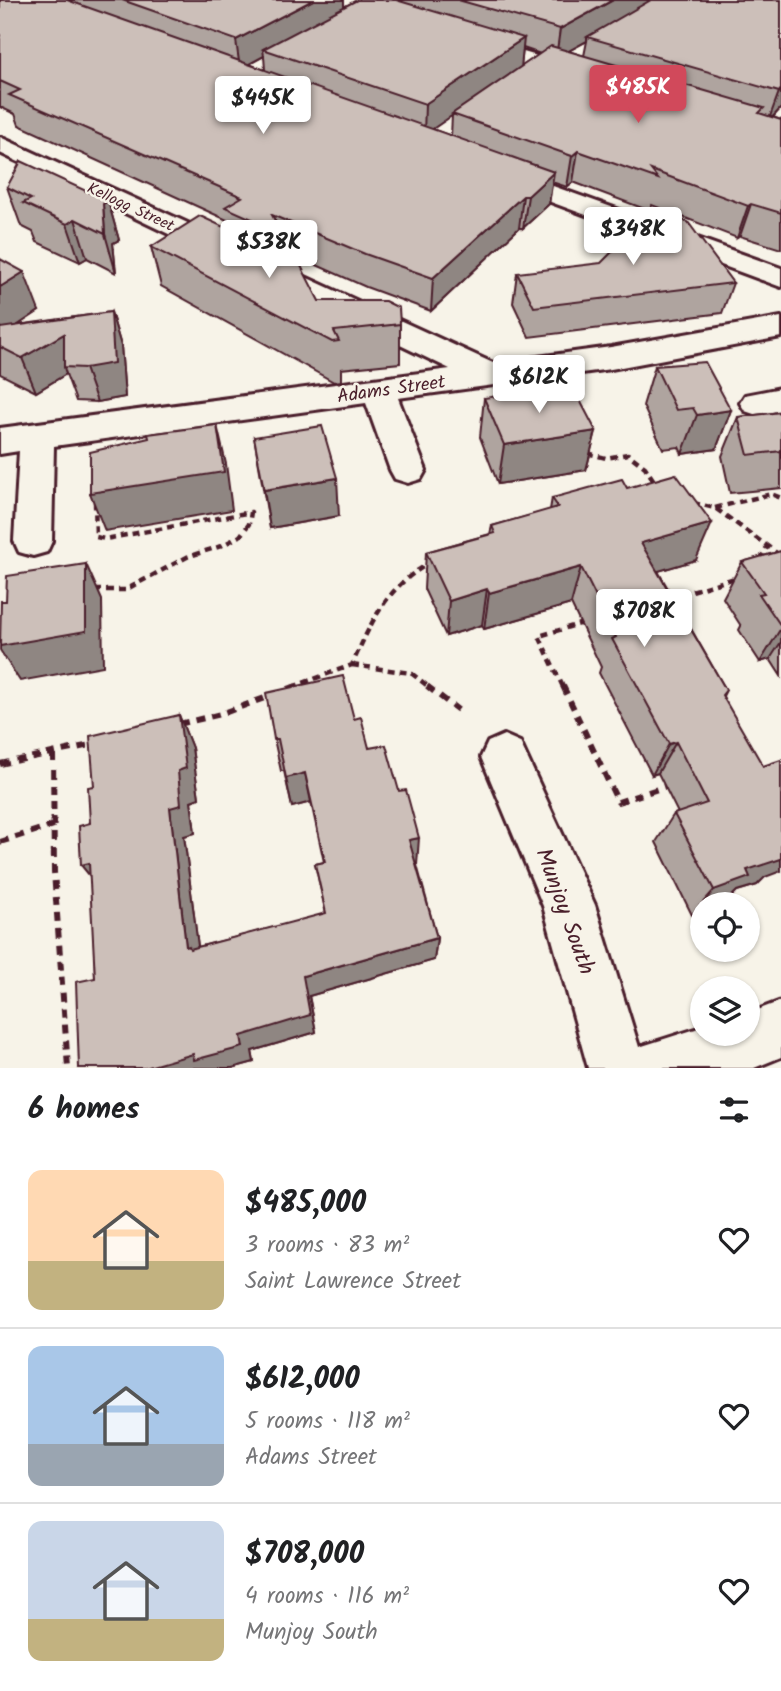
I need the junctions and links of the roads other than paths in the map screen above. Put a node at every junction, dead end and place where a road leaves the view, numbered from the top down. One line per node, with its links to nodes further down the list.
1 (457, 38): 3 (street)
2 (590, 52): 3 (street)
3 (551, 67): 4 (street); 5 (street)
4 (598, 81)
5 (521, 82)
6 (0, 144): 10 (street, Kellogg Street)
7 (479, 168): 8 (street)
8 (781, 278)
9 (781, 327): 10 (street, Adams Street)
10 (491, 375): 11 (street, Adams Street)
11 (378, 390): 12 (street, Adams Street); 13 (street)
12 (12, 437): 14 (street)
13 (408, 470)
14 (33, 541)
15 (504, 757): 17 (street, Munjoy South)
16 (781, 1028): 18 (street)
17 (617, 1068)
18 (657, 1068)

